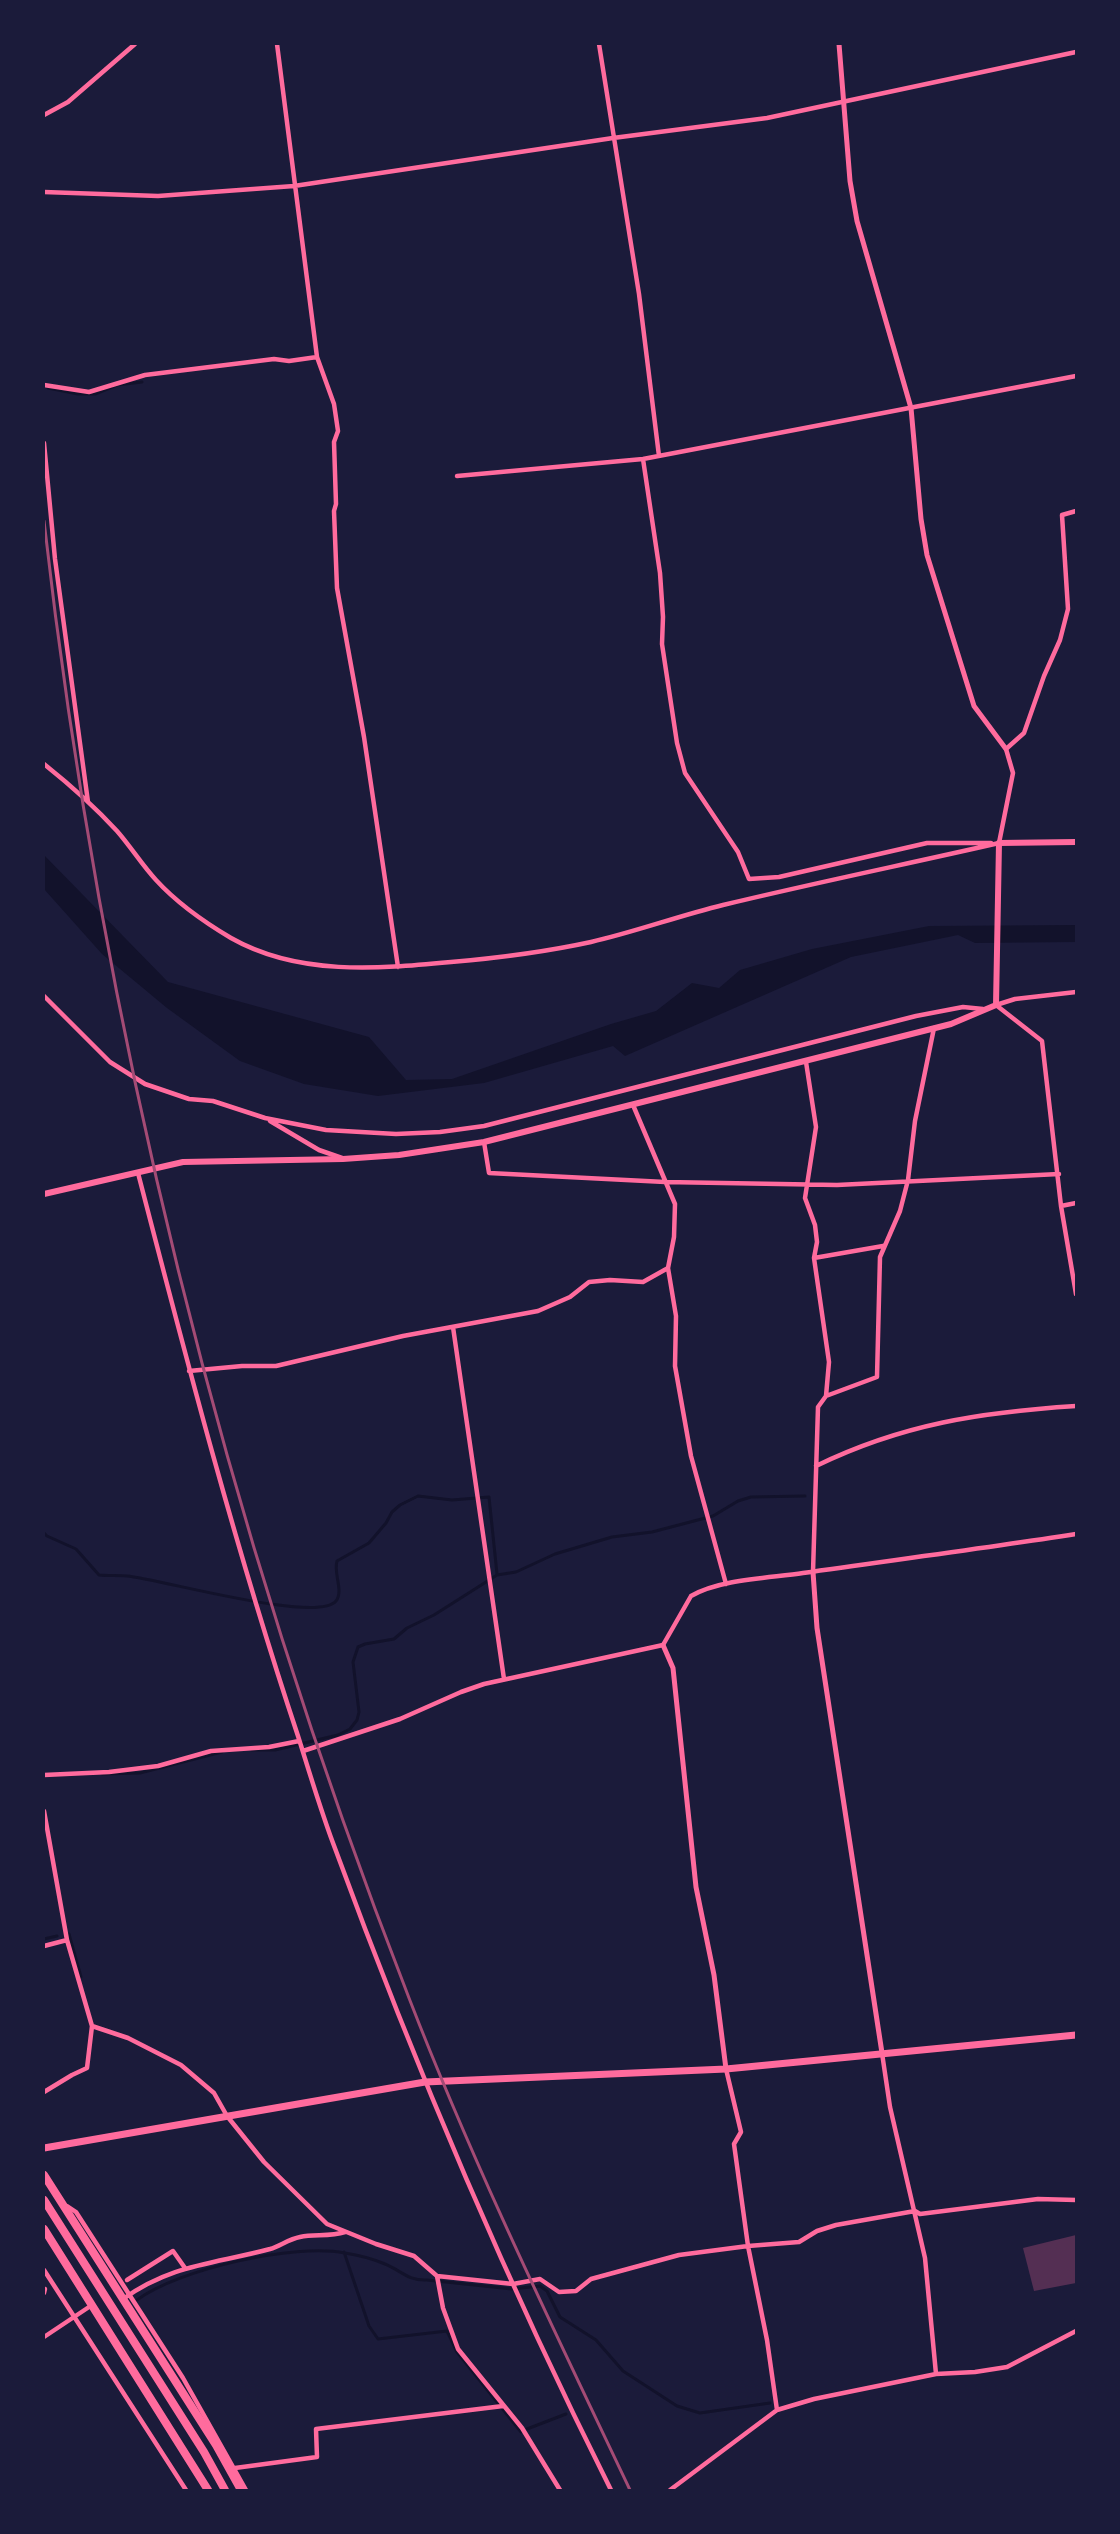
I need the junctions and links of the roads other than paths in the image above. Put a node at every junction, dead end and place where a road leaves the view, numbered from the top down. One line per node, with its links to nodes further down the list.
1 (135, 44): 7 (street)
2 (277, 44): 9 (street)
3 (599, 44): 8 (street)
4 (839, 44): 6 (street)
5 (1077, 52): 6 (street)
6 (843, 102): 8 (street); 14 (street)
7 (44, 115)
8 (613, 138): 9 (street); 16 (street)
9 (294, 186): 10 (street); 11 (street)
10 (44, 192)
11 (317, 357): 13 (street); 25 (street)
12 (1077, 376): 14 (street)
13 (44, 385)
14 (911, 408): 16 (street); 20 (street)
15 (44, 443): 22 (street)
16 (659, 456): 17 (street)
17 (643, 459): 18 (street); 24 (street)
18 (457, 476)
19 (1077, 511): 20 (street)
20 (1006, 749): 24 (street)
21 (44, 764): 22 (street)
22 (88, 802): 25 (street)
23 (1077, 842): 24 (main road)
24 (999, 843): 25 (street); 28 (main road)
25 (398, 967)
26 (1077, 992): 28 (street)
27 (44, 996): 33 (street)
28 (996, 1005): 29 (main road); 37 (street)
29 (986, 1009): 30 (main road); 33 (street)
30 (934, 1028): 31 (main road); 38 (street)
31 (806, 1062): 32 (main road); 40 (street)
32 (633, 1105): 34 (main road); 39 (street)
33 (265, 1118): 35 (street)
34 (484, 1142): 35 (main road); 39 (street)
35 (343, 1159): 36 (main road)
36 (138, 1173): 41 (main road); 49 (street)
37 (1059, 1174): 38 (street); 43 (street)
38 (908, 1180): 40 (street); 44 (street)
39 (665, 1182): 40 (street); 46 (street)
40 (806, 1184): 45 (street)
41 (44, 1194)
42 (1077, 1203): 43 (street)
43 (1061, 1206): 47 (street)
44 (883, 1246): 45 (street); 50 (street)
45 (814, 1258): 50 (street)
46 (668, 1268): 48 (street); 55 (street)
47 (1077, 1294)
48 (453, 1327): 49 (street); 57 (street)
49 (189, 1371): 58 (street)
50 (826, 1396): 52 (street)
51 (1077, 1406): 52 (street)
52 (816, 1466): 54 (street)
53 (1077, 1534): 54 (street)
54 (813, 1572): 55 (street); 66 (street)
55 (726, 1584): 56 (street)
56 (663, 1645): 57 (street); 67 (street)
57 (504, 1679): 59 (street)
58 (299, 1741): 59 (street); 60 (street)
59 (303, 1751): 68 (street)
60 (44, 1775)
61 (44, 1811): 62 (street)
62 (67, 1940): 63 (street); 64 (street)
63 (44, 1946)
64 (92, 2026): 69 (street); 70 (street)
65 (1077, 2035): 66 (main road)
66 (882, 2054): 67 (main road); 75 (street)
67 (726, 2069): 68 (main road); 78 (street)
68 (425, 2082): 70 (main road); 83 (street)
69 (44, 2092)
70 (227, 2116): 71 (main road); 77 (street)
71 (44, 2148)
72 (44, 2175): 84 (highway)
73 (44, 2200): 96 (highway)
74 (1077, 2200): 75 (street)
75 (915, 2211): 78 (street); 90 (street)
76 (44, 2229): 85 (highway)
77 (345, 2232): 79 (street); 81 (street)
78 (748, 2246): 83 (street); 92 (street)
79 (185, 2268): 82 (street); 84 (street)
80 (44, 2270): 86 (street)
81 (437, 2277): 83 (street); 91 (street)
82 (127, 2280)
83 (513, 2284): 100 (street)
84 (126, 2297): 93 (street); 97 (highway)
85 (92, 2306): 86 (street); 95 (highway)
86 (74, 2317): 89 (street); 94 (street)
87 (44, 2327): 89 (street)
88 (1077, 2331): 90 (street)
89 (45, 2336)
90 (936, 2374): 92 (street)
91 (503, 2406): 93 (street); 99 (street)
92 (777, 2410): 101 (street)
93 (235, 2468): 98 (street)
94 (186, 2490)
95 (208, 2490)
96 (225, 2490)
97 (241, 2490)
98 (246, 2490)
99 (560, 2490)
100 (611, 2490)
101 (670, 2490)

